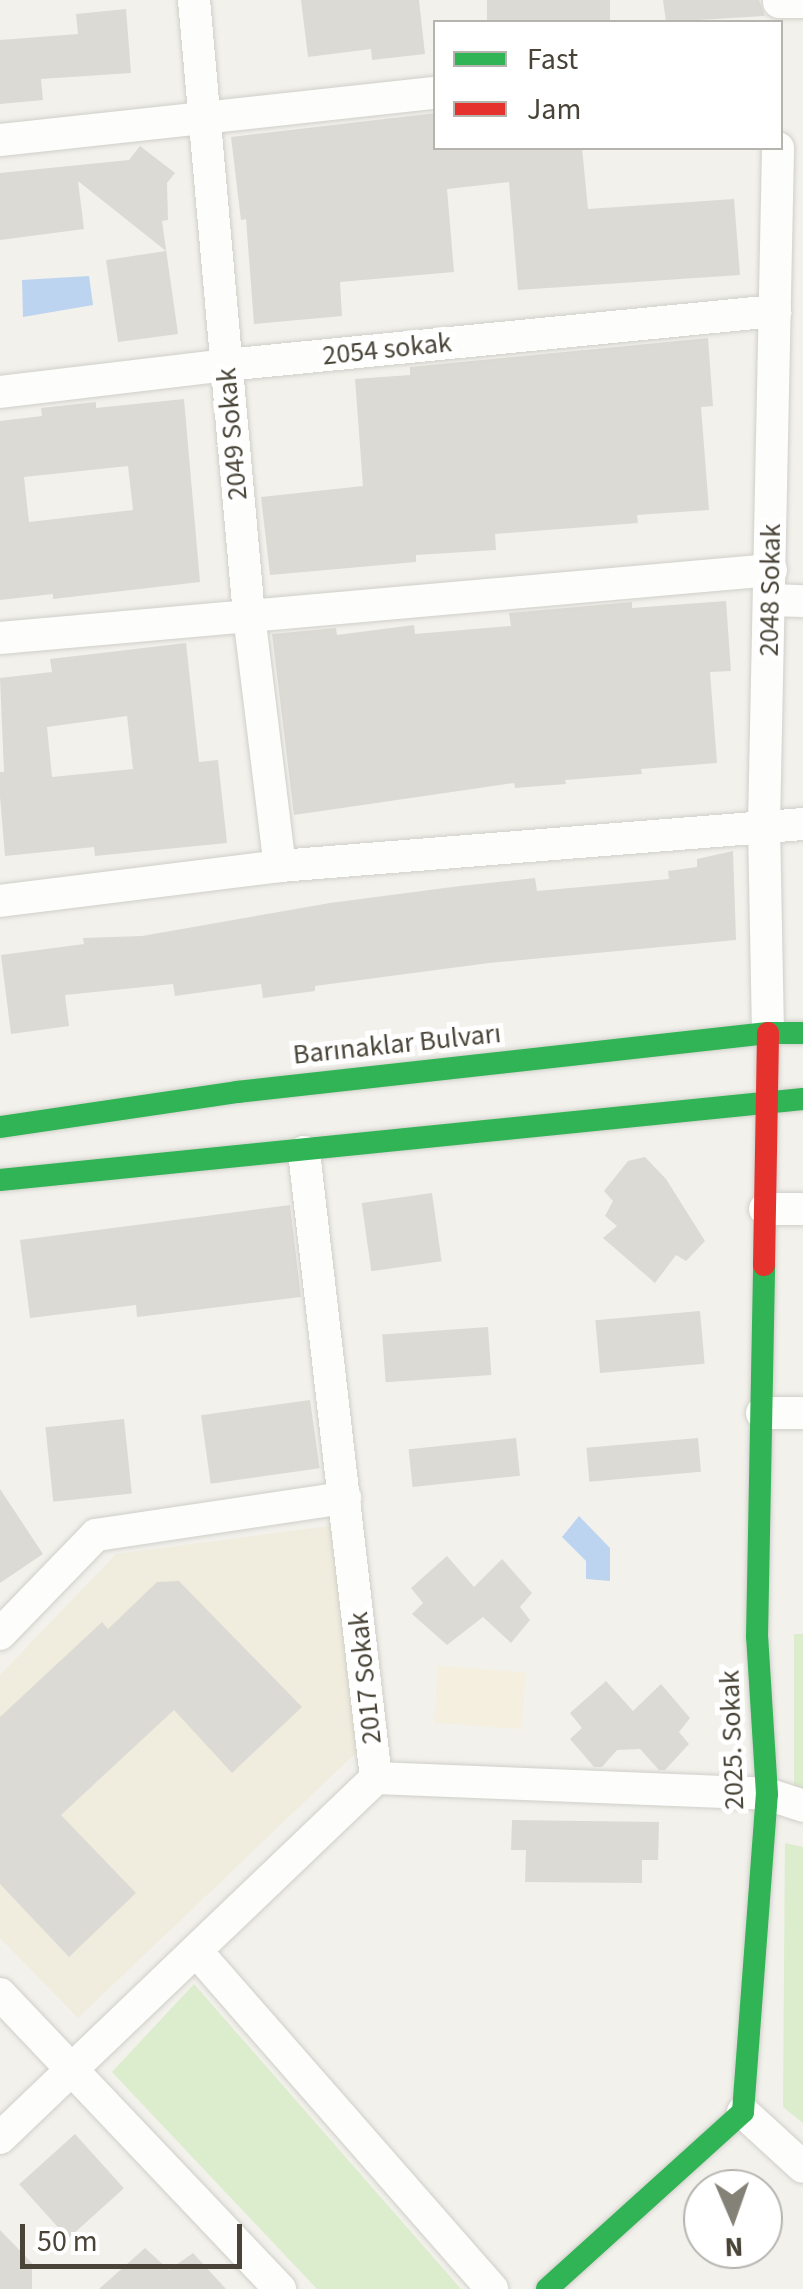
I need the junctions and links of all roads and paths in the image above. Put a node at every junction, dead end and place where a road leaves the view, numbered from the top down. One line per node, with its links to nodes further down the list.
1 (194, 0): 3 (street, 2049 Sokak)
2 (433, 94): 3 (street)
3 (206, 116): 4 (street); 8 (street, 2049 Sokak)
4 (0, 140)
5 (779, 150): 6 (street, 2048 Sokak)
6 (790, 191): 7 (street, 2048 Sokak)
7 (775, 312): 8 (street, 2054 sokak); 10 (street, 2048 Sokak)
8 (226, 364): 9 (street, 2054 sokak); 12 (street, 2049 Sokak)
9 (0, 392)
10 (787, 405): 11 (street, 2048 Sokak)
11 (782, 591): 12 (street); 14 (street, 2048 Sokak)
12 (249, 615): 13 (street); 16 (street, 2049 Sokak)
13 (0, 638)
14 (764, 824): 15 (street); 16 (street); 18 (street, 2048 Sokak)
15 (803, 824)
16 (280, 866): 17 (street)
17 (0, 901)
18 (768, 1033): 19 (main road, Barınaklar Bulvarı); 21 (main road, 2025. Sokak); 22 (main road, Barınaklar Bulvarı)
19 (803, 1033)
20 (803, 1099): 21 (main road)
21 (769, 1100): 23 (main road); 25 (main road, 2025. Sokak)
22 (0, 1126)
23 (304, 1152): 24 (main road); 29 (street, 2017 Sokak)
24 (0, 1180)
25 (765, 1209): 26 (street); 28 (main road, 2025. Sokak)
26 (803, 1210)
27 (803, 1412): 28 (street)
28 (762, 1413): 32 (main road, 2025. Sokak)
29 (345, 1498): 30 (street); 31 (street, 2017 Sokak)
30 (0, 1634)
31 (376, 1778): 32 (street, 2017 Sokak); 34 (street)
32 (767, 1794): 33 (street, 2017 Sokak); 37 (main road, 2025. Sokak)
33 (803, 1806)
34 (197, 1952): 36 (street); 41 (street)
35 (0, 1994): 36 (street)
36 (74, 2072): 38 (street); 40 (street)
37 (743, 2112): 39 (street); 42 (main road)
38 (0, 2138)
39 (803, 2167)
40 (280, 2289)
41 (492, 2289)
42 (547, 2289)

